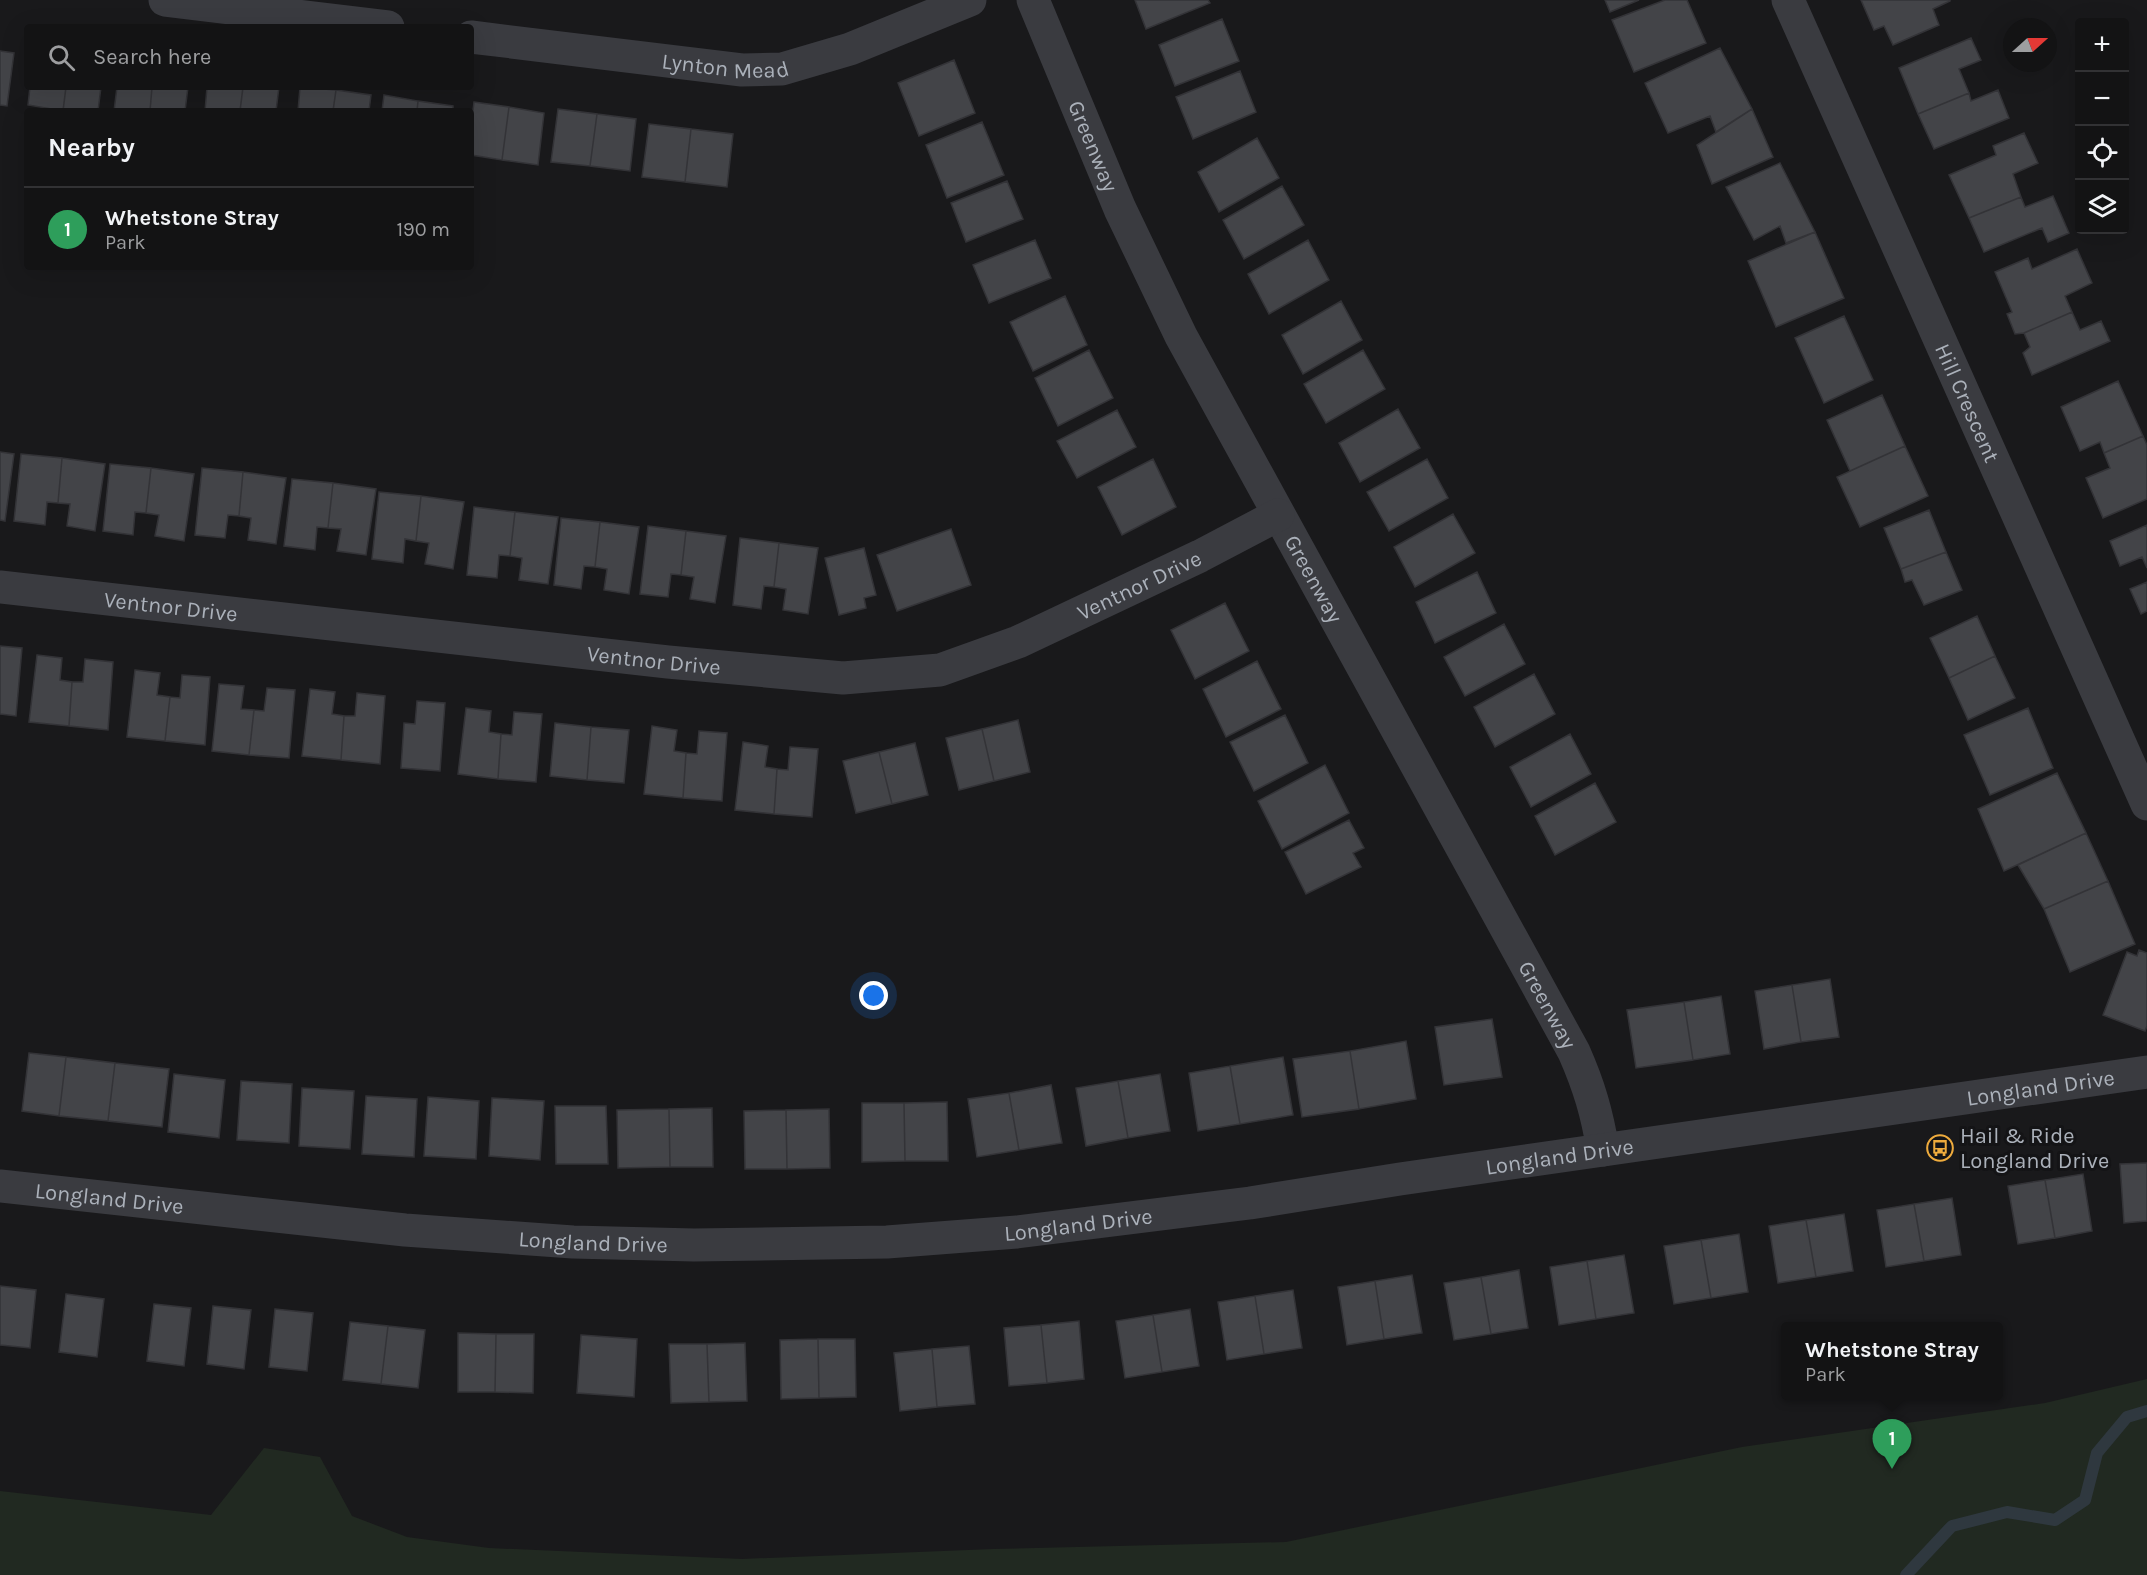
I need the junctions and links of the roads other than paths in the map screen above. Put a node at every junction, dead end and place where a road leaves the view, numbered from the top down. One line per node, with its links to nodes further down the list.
1 (165, 0): 5 (street)
2 (970, 0): 6 (street, Lynton Mead)
3 (1033, 0): 7 (street, Greenway)
4 (1788, 0): 9 (street, Hill Crescent)
5 (363, 24)
6 (474, 37)
7 (1278, 514): 8 (street, Ventnor Drive); 11 (street, Greenway)
8 (0, 587)
9 (2147, 804)
10 (2147, 1072): 11 (street, Longland Drive)
11 (1603, 1150): 12 (street, Longland Drive)
12 (0, 1186)

